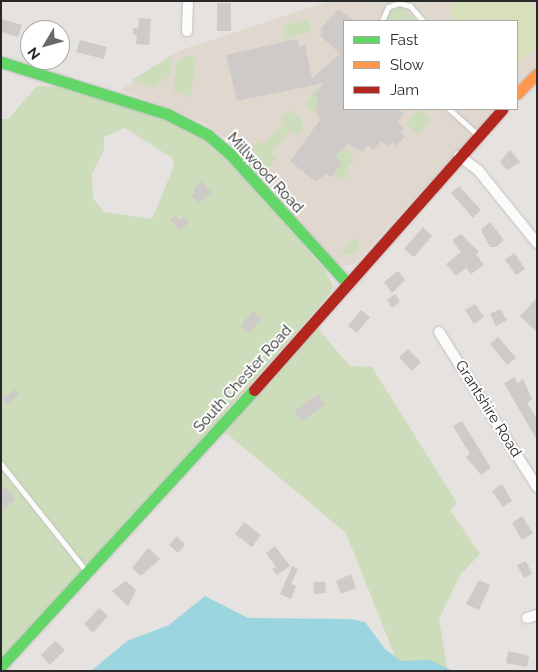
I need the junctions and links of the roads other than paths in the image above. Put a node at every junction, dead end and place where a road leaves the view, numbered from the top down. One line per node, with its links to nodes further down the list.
1 (188, 1): 4 (street)
2 (382, 20): 3 (lane)
3 (422, 20)
4 (187, 31)
5 (1, 62): 15 (street, Millwood Road)
6 (537, 73): 7 (street)
7 (518, 93)
8 (450, 110): 11 (lane)
9 (454, 110): 11 (lane)
10 (502, 110): 12 (street, South Chester Road)
11 (455, 115): 12 (lane)
12 (478, 135): 13 (street, South Chester Road)
13 (459, 156): 14 (street); 15 (street, South Chester Road)
14 (537, 243)
15 (347, 284): 19 (street, South Chester Road)
16 (439, 332): 18 (street, Grantshire Road)
17 (1, 464): 19 (lane)
18 (537, 487)
19 (88, 573): 20 (street, South Chester Road)
20 (1, 666)

